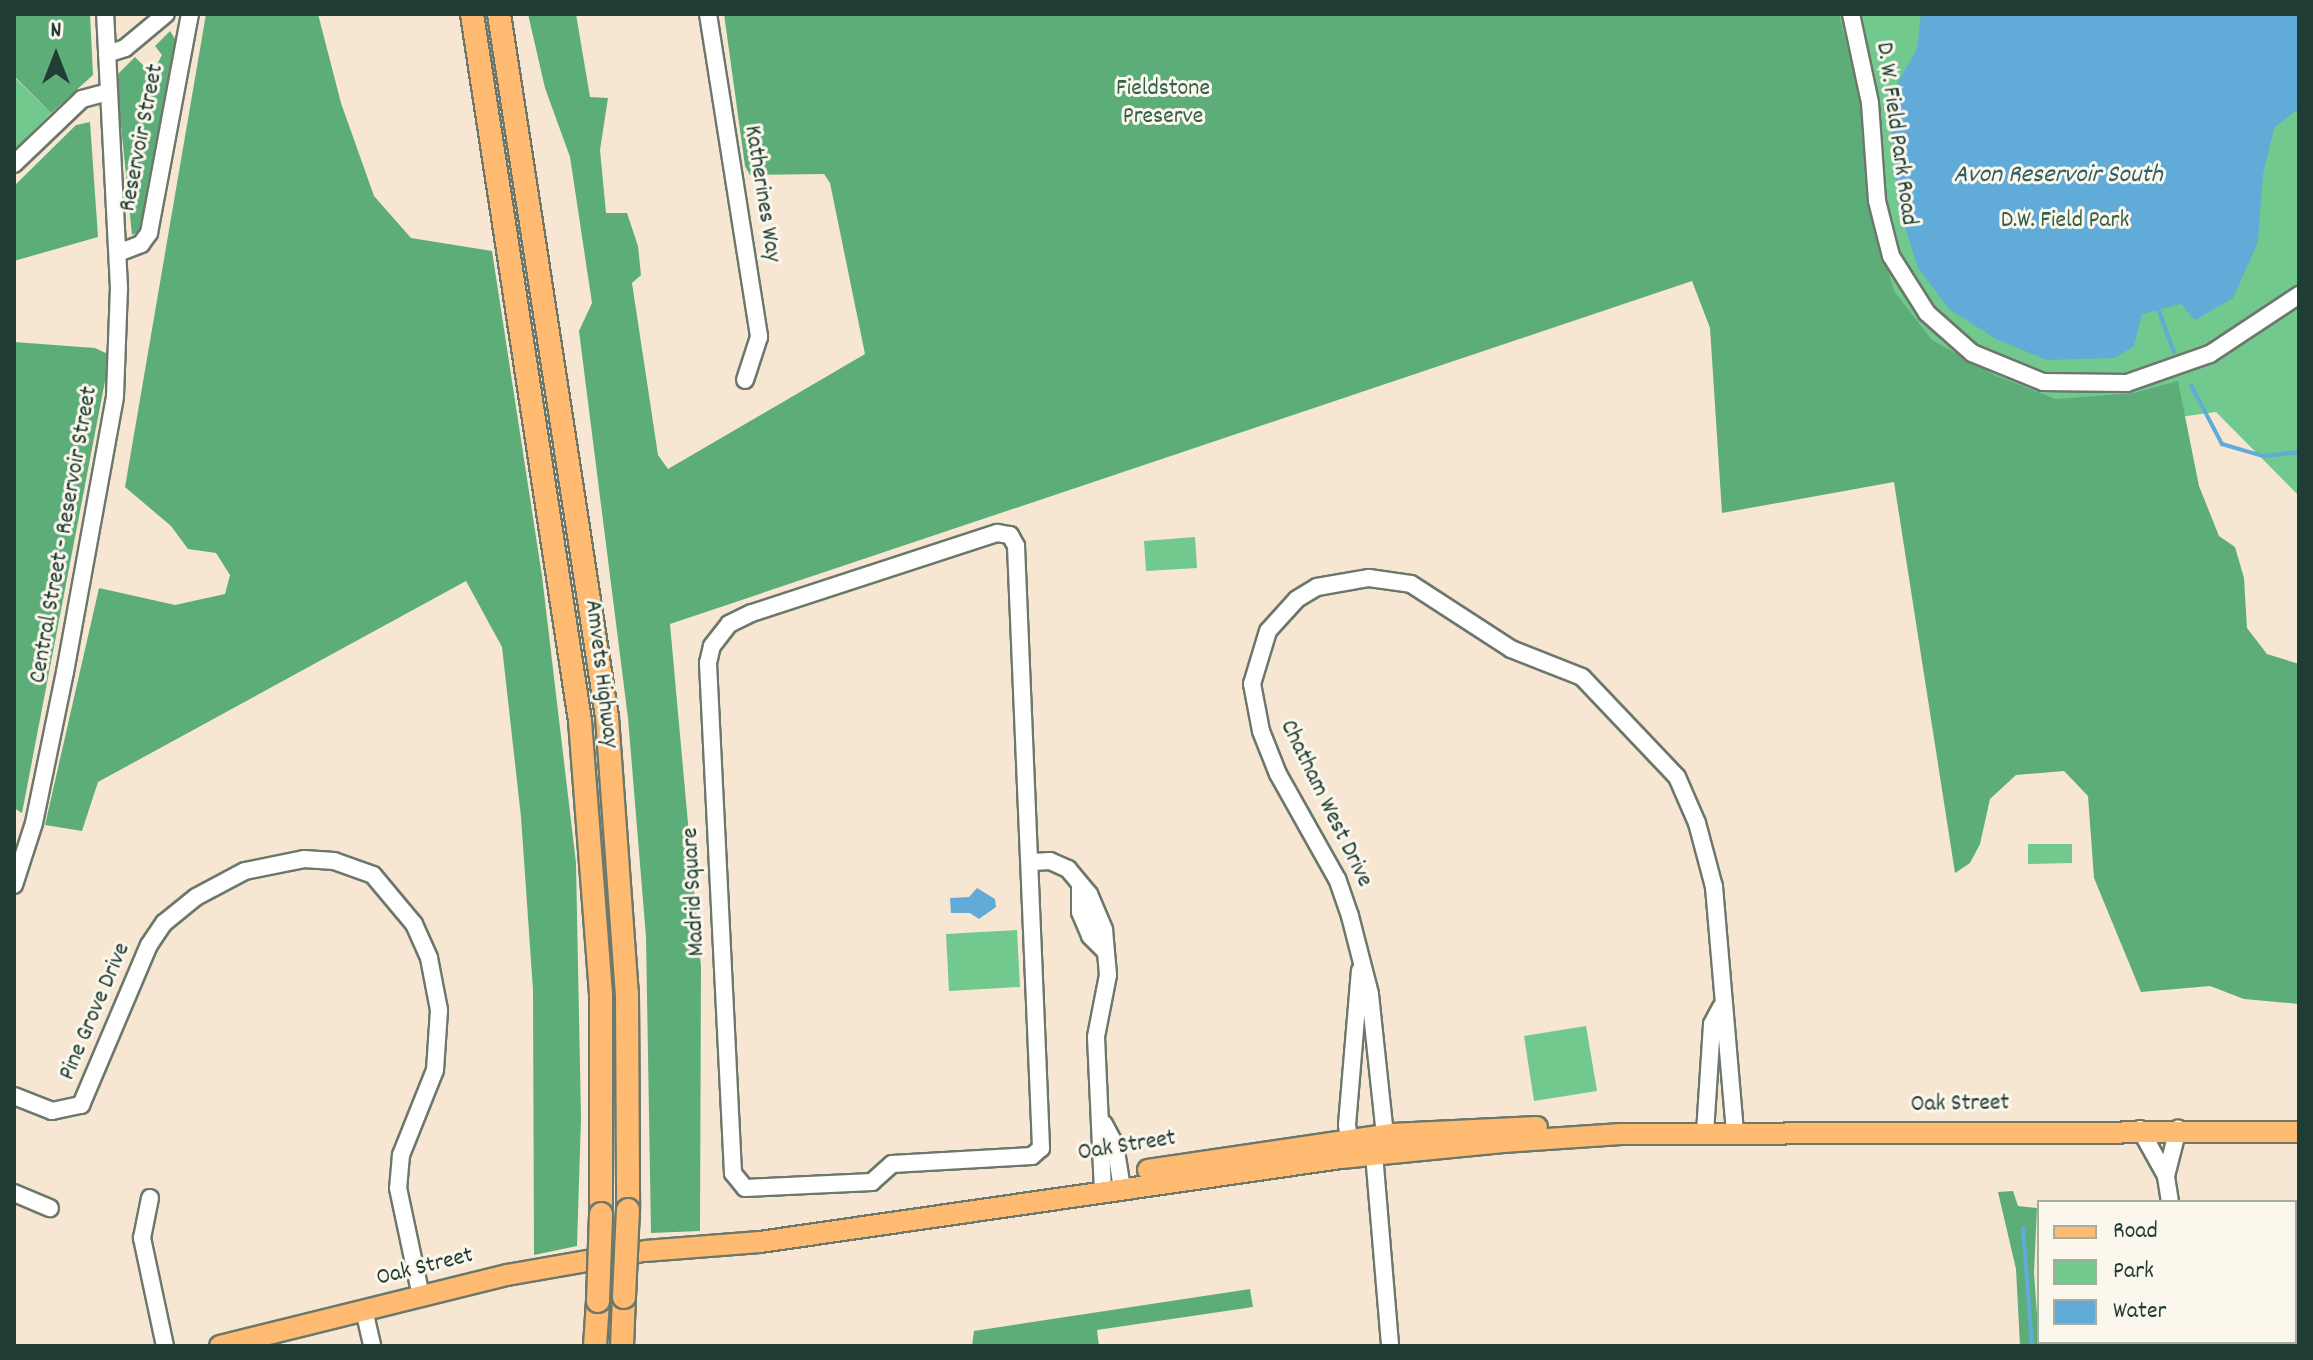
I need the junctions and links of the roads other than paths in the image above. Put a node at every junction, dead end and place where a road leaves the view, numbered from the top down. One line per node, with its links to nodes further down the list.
1 (105, 14): 9 (street, Central Street - Reservoir Street)
2 (190, 14): 8 (street, Reservoir Street)
3 (472, 14): 40 (highway, Amvets Highway, bridge)
4 (499, 14): 41 (highway, Amvets Highway, bridge)
5 (708, 14): 14 (street, Katherines Way)
6 (1851, 14): 13 (street, D. W. Field Park Road)
7 (162, 18): 8 (street); 9 (street)
8 (185, 44): 12 (street, Reservoir Street)
9 (107, 54): 10 (street, Central Street - Reservoir Street)
10 (109, 92): 11 (street); 12 (street, Central Street - Reservoir Street)
11 (14, 164)
12 (118, 253): 16 (street, Central Street - Reservoir Street)
13 (2299, 295)
14 (745, 380)
15 (1033, 862): 15 (street, Madrid Square); 30 (street)
16 (14, 885)
17 (1360, 966): 18 (street, Chatham West Drive); 26 (street, Chatham West Drive); 27 (street, Chatham West Drive)
18 (1721, 1007): 23 (street, Chatham West Drive); 24 (street, Chatham West Drive)
19 (14, 1096): 35 (street, Pine Grove Drive)
20 (2140, 1129): 21 (main road, Oak Street); 24 (main road, Oak Street); 29 (street)
21 (2178, 1129): 22 (main road, Oak Street); 29 (street)
22 (2299, 1132)
23 (1705, 1133): 24 (main road, Oak Street); 25 (main road, Oak Street)
24 (1735, 1133)
25 (1621, 1134): 26 (main road, Oak Street); 28 (main road, Oak Street)
26 (1385, 1135): 27 (main road, Oak Street); 28 (street)
27 (1349, 1139): 28 (street); 30 (main road, Oak Street)
28 (1374, 1154): 30 (main road, Oak Street); 42 (street)
29 (2166, 1176): 33 (street)
30 (1112, 1183): 35 (main road, Oak Street)
31 (14, 1193): 34 (street)
32 (150, 1198): 37 (street)
33 (2170, 1200)
34 (50, 1208)
35 (421, 1296): 36 (main road, Oak Street)
36 (364, 1310): 38 (main road, Oak Street); 39 (street)
37 (165, 1346)
38 (220, 1346)
39 (372, 1346)
40 (595, 1346)
41 (622, 1346)
42 (1390, 1346)

